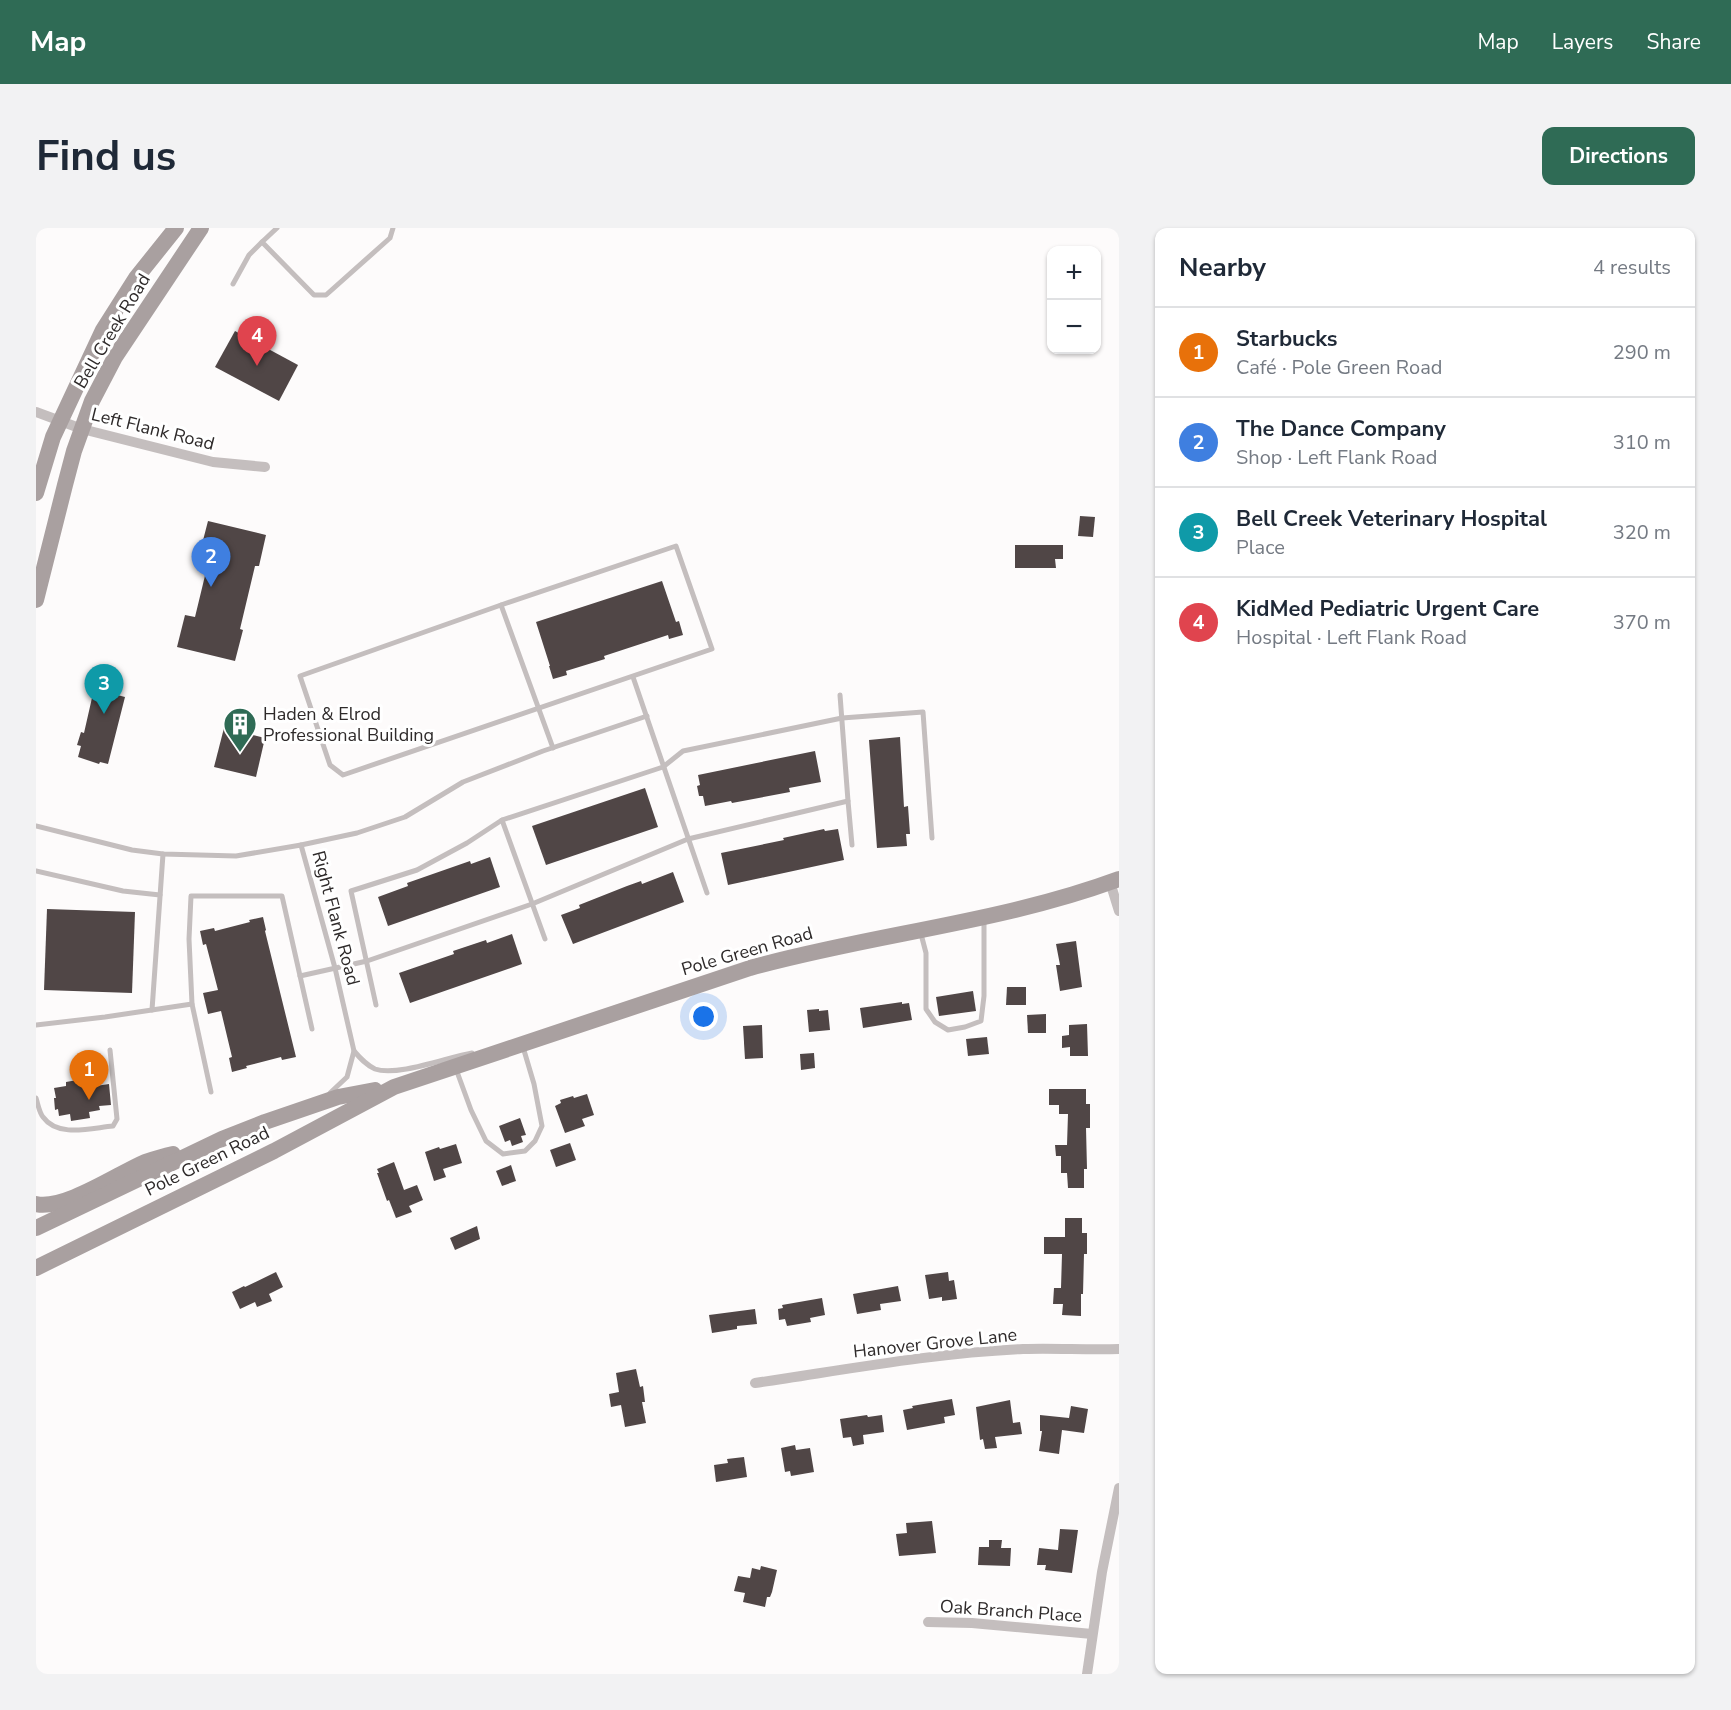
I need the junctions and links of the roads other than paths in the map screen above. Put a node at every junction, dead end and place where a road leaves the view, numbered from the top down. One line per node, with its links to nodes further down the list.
1 (176, 228): 8 (main road, Bell Creek Road)
2 (201, 228): 9 (main road, Bell Creek Road)
3 (277, 228): 5 (lane)
4 (393, 228): 5 (lane)
5 (262, 242): 6 (lane)
6 (233, 284)
7 (36, 412): 8 (street, Left Flank Road)
8 (59, 422): 9 (street, Left Flank Road); 11 (main road, Bell Creek Road)
9 (82, 429): 10 (street, Left Flank Road); 12 (main road, Bell Creek Road)
10 (265, 468)
11 (36, 493)
12 (36, 600)
13 (501, 605): 14 (lane); 16 (lane); 16 (lane)
14 (633, 677): 16 (lane); 17 (lane)
15 (840, 695): 18 (lane)
16 (539, 709): 19 (lane)
17 (647, 716): 19 (lane); 20 (lane)
18 (842, 718): 20 (lane); 21 (lane); 24 (lane)
19 (553, 748): 26 (lane)
20 (663, 767): 22 (lane); 25 (lane)
21 (848, 801): 25 (lane); 27 (lane)
22 (502, 820): 33 (lane); 38 (lane)
23 (36, 826): 28 (lane, Right Flank Road)
24 (932, 838)
25 (688, 839): 31 (lane); 33 (lane)
26 (301, 845): 28 (lane, Right Flank Road); 39 (lane, Right Flank Road)
27 (852, 845)
28 (163, 854): 32 (lane)
29 (36, 871): 32 (lane)
30 (1114, 880): 34 (street); 35 (main road, Pole Green Road)
31 (707, 892)
32 (160, 895): 43 (lane)
33 (532, 904): 37 (lane); 38 (lane)
34 (1119, 911)
35 (984, 917): 36 (main road, Pole Green Road); 36 (lane)
36 (920, 929): 46 (main road, Pole Green Road)
37 (545, 939)
38 (367, 961): 39 (lane); 42 (lane)
39 (335, 969): 40 (lane); 48 (lane, Right Flank Road)
40 (300, 976): 41 (lane); 45 (lane)
41 (192, 1004): 43 (lane); 51 (lane)
42 (376, 1005)
43 (152, 1010): 44 (lane)
44 (36, 1025)
45 (312, 1029)
46 (522, 1044): 48 (lane); 49 (main road, Pole Green Road); 49 (lane)
47 (110, 1050): 52 (lane)
48 (354, 1051): 53 (lane)
49 (455, 1066): 50 (main road, Pole Green Road)
50 (394, 1087): 53 (main road, Pole Green Road); 57 (main road, Pole Green Road)
51 (210, 1092)
52 (36, 1098)
53 (314, 1105): 54 (main road, Pole Green Road)
54 (222, 1139): 55 (main road); 56 (main road, Pole Green Road)
55 (36, 1204)
56 (36, 1228)
57 (36, 1268)
58 (1119, 1349): 59 (street, Hanover Grove Lane)
59 (755, 1383)
60 (1119, 1488): 62 (street)
61 (928, 1622): 62 (street, Oak Branch Place)
62 (1092, 1634): 63 (street)
63 (1087, 1674)

